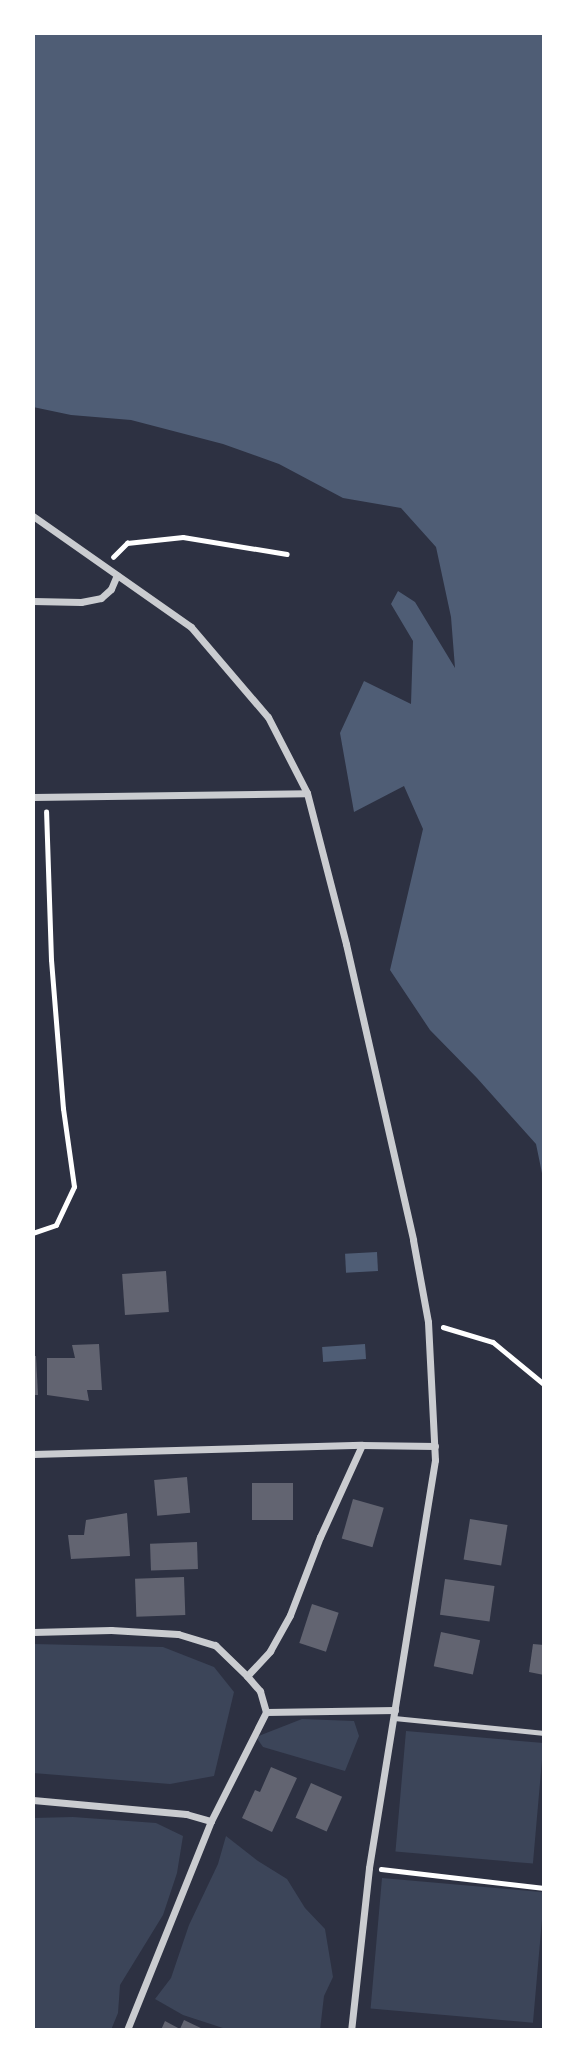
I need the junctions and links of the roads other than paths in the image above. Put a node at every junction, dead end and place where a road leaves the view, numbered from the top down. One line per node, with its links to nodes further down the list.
1 (33, 516): 2 (street)
2 (117, 575): 3 (street); 4 (street)
3 (33, 601)
4 (307, 793): 5 (street); 7 (street)
5 (33, 797)
6 (362, 1445): 7 (street); 8 (street); 10 (street)
7 (435, 1446): 12 (street)
8 (33, 1454)
9 (33, 1632): 10 (street)
10 (247, 1676): 11 (street)
11 (266, 1712): 12 (street); 15 (street)
12 (394, 1714): 13 (lane); 17 (street)
13 (544, 1733)
14 (33, 1800): 15 (street)
15 (211, 1821): 16 (street)
16 (127, 2030)
17 (351, 2030)

